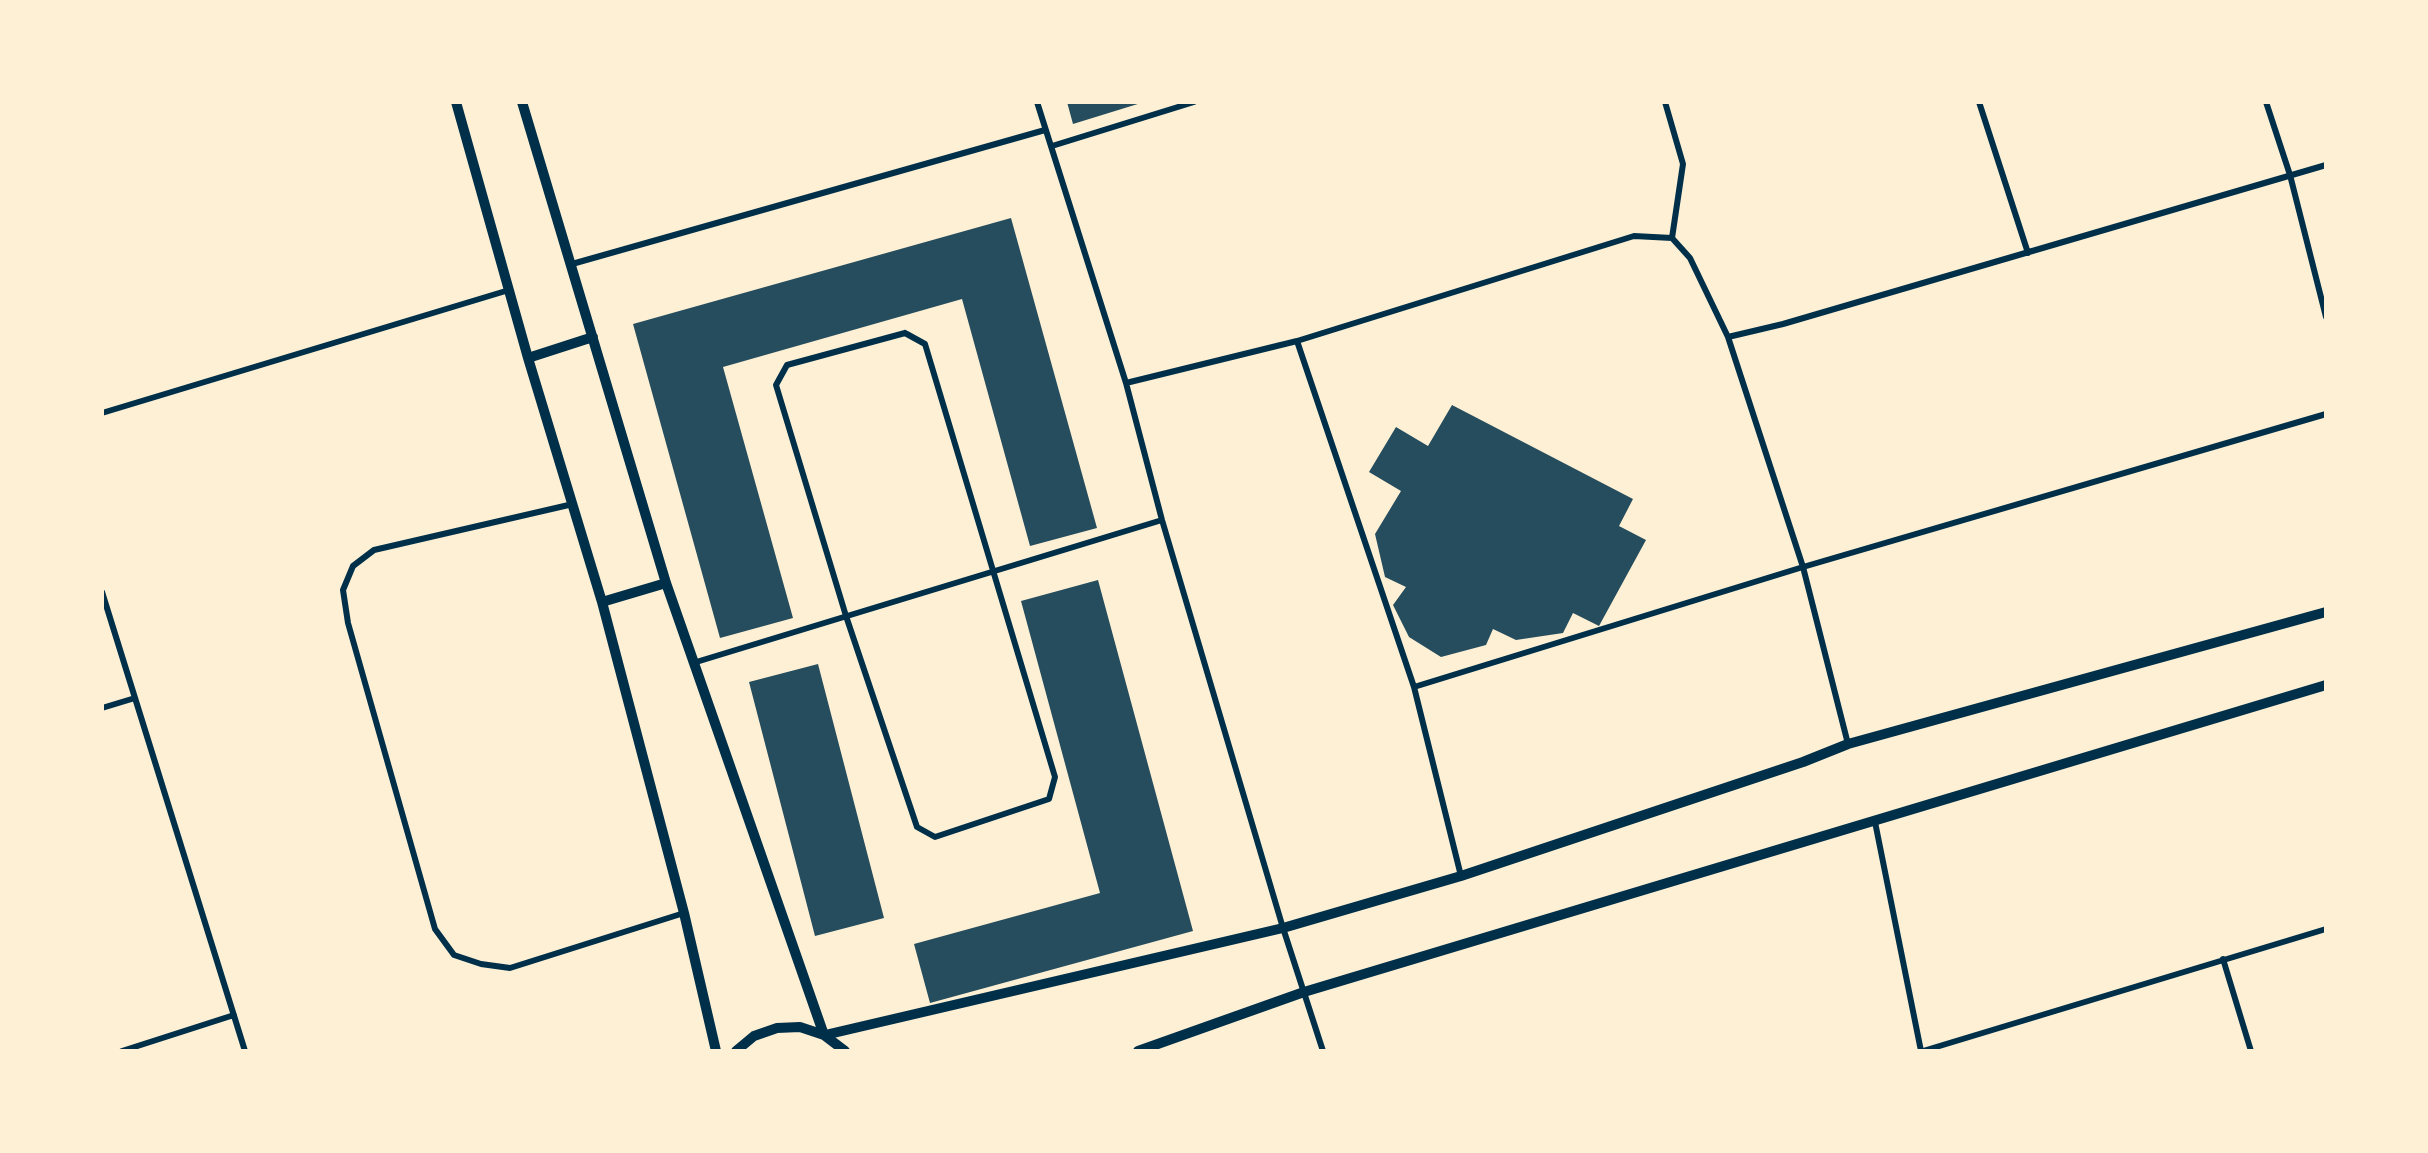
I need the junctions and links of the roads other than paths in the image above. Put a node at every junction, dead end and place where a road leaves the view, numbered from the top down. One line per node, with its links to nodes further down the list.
1 (456, 102): 15 (street)
2 (522, 102): 14 (street)
3 (1037, 102): 8 (street)
4 (1194, 102): 9 (street)
5 (1665, 102): 12 (street)
6 (1978, 102): 13 (street)
7 (2266, 102): 11 (street)
8 (1045, 130): 9 (street); 14 (street)
9 (1052, 147): 21 (street)
10 (2326, 165): 11 (street)
11 (2290, 176): 13 (street); 16 (street)
12 (1672, 238): 18 (street); 19 (street)
13 (2028, 253): 18 (street)
14 (572, 264): 17 (street)
15 (509, 290): 20 (street); 22 (street)
16 (2326, 317)
17 (593, 337): 20 (street); 28 (street)
18 (1728, 338): 26 (street)
19 (1297, 341): 21 (street); 35 (street)
20 (528, 358): 24 (street)
21 (1126, 383): 25 (street)
22 (102, 413)
23 (2326, 414): 26 (street)
24 (574, 504): 30 (street); 41 (street)
25 (1162, 520): 27 (street); 42 (street)
26 (1803, 567): 35 (street); 38 (street)
27 (993, 572): 32 (street); 32 (street); 32 (street)
28 (666, 583): 30 (street); 33 (street)
29 (102, 592): 36 (street)
30 (603, 602): 41 (street)
31 (2326, 612): 38 (street)
32 (846, 616): 33 (street)
33 (693, 663): 47 (street)
34 (2326, 685): 39 (street)
35 (1414, 687): 40 (street)
36 (135, 698): 37 (street); 46 (street)
37 (102, 708)
38 (1848, 744): 40 (street)
39 (1875, 822): 45 (street); 55 (street)
40 (1461, 876): 42 (street)
41 (684, 913): 50 (street)
42 (1283, 928): 45 (street); 47 (street)
43 (2326, 929): 44 (street)
44 (2223, 959): 55 (street); 56 (street)
45 (1304, 992): 53 (street); 54 (street)
46 (234, 1015): 48 (street); 49 (street)
47 (825, 1035): 51 (street); 52 (street)
48 (122, 1051)
49 (245, 1051)
50 (716, 1051)
51 (736, 1051)
52 (845, 1051)
53 (1138, 1051)
54 (1323, 1051)
55 (1922, 1051)
56 (2251, 1051)

